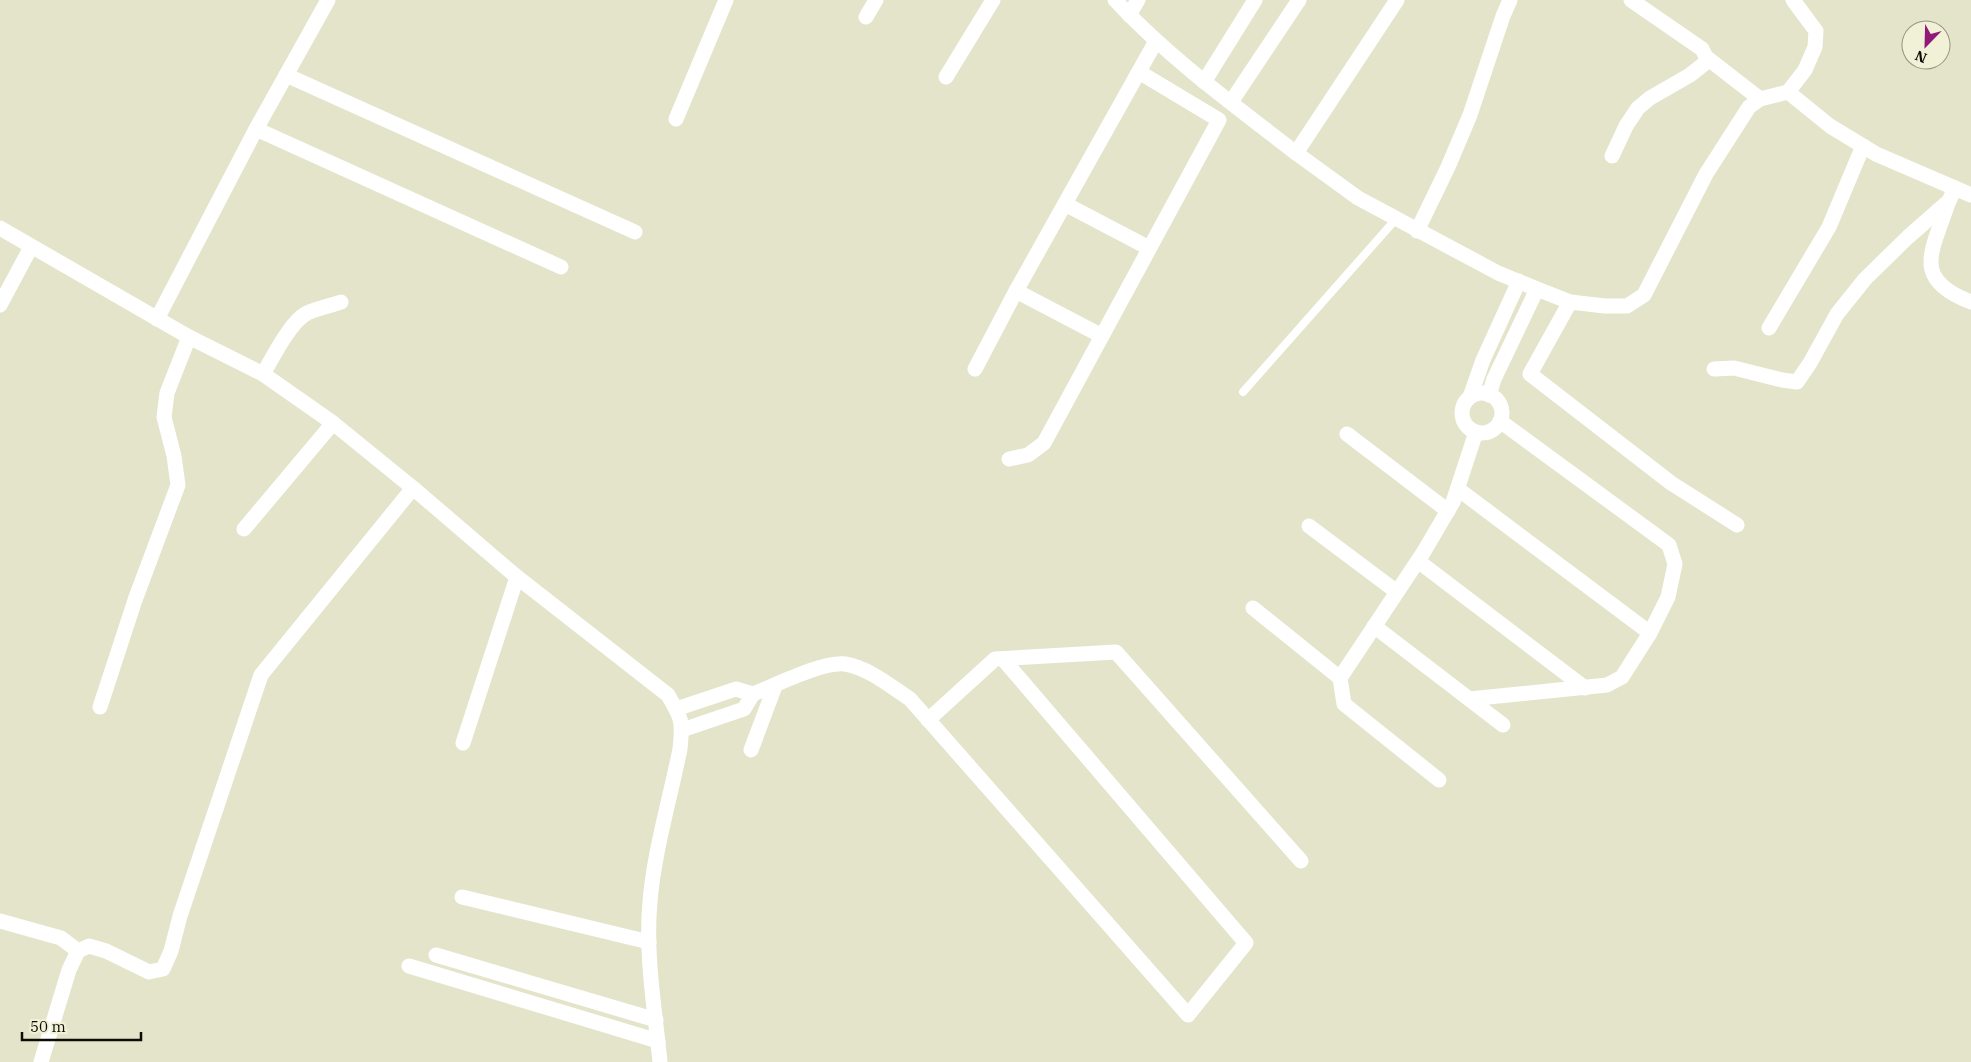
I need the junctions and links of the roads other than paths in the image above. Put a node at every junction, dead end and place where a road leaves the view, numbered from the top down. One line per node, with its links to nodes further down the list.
1 (328, 0): 18 (street)
2 (726, 0): 24 (street)
3 (876, 0): 14 (street)
4 (993, 0): 19 (street)
5 (1115, 0): 13 (street)
6 (1138, 0): 13 (street)
7 (1255, 0): 20 (street)
8 (1299, 0): 23 (street)
9 (1397, 0): 27 (street)
10 (1510, 0): 34 (street)
11 (1631, 0): 16 (street)
12 (1793, 0): 21 (street)
13 (1129, 15): 15 (street)
14 (866, 17)
15 (1156, 41): 17 (street); 20 (street)
16 (1710, 60): 22 (street); 28 (street)
17 (1139, 72): 31 (street); 37 (street)
18 (286, 75): 25 (street); 35 (street)
19 (946, 77)
20 (1204, 82): 23 (street)
21 (1788, 92): 22 (street); 26 (street)
22 (1760, 99): 43 (street)
23 (1231, 102): 27 (street)
24 (676, 119)
25 (256, 129): 38 (street); 46 (street)
26 (1863, 146): 29 (street); 47 (street)
27 (1296, 154): 32 (street)
28 (1612, 156)
29 (1952, 195): 30 (street); 44 (street); 51 (street)
30 (1971, 195)
31 (1065, 204): 37 (street); 41 (street)
32 (1396, 219): 34 (street); 53 (lane)
33 (0, 228): 36 (street)
34 (1417, 231): 39 (street)
35 (635, 232)
36 (31, 247): 45 (street); 46 (street)
37 (1149, 248): 48 (street)
38 (561, 267)
39 (1519, 281): 40 (street); 55 (street)
40 (1537, 289): 43 (street); 54 (street)
41 (1016, 291): 48 (street); 50 (street)
42 (341, 302): 52 (street)
43 (1570, 302): 64 (street)
44 (1971, 302)
45 (0, 305)
46 (156, 319): 49 (street)
47 (1769, 328)
48 (1102, 336): 60 (street)
49 (189, 337): 52 (street); 79 (street)
50 (976, 369)
51 (1714, 369)
52 (263, 374): 57 (street)
53 (1243, 392)
54 (1490, 395): 55 (street); 56 (street)
55 (1470, 397): 58 (street)
56 (1500, 421): 58 (street); 72 (street)
57 (333, 424): 61 (street); 66 (street)
58 (1476, 432): 62 (street)
59 (1347, 434): 63 (street)
60 (1009, 459)
61 (413, 488): 68 (street); 91 (street)
62 (1458, 489): 63 (street); 72 (street)
63 (1448, 511): 67 (street)
64 (1737, 525)
65 (1309, 526): 69 (street)
66 (244, 529)
67 (1418, 561): 69 (street); 76 (street)
68 (516, 577): 80 (street); 84 (street)
69 (1397, 592): 71 (street)
70 (1253, 608): 74 (street)
71 (1374, 626): 74 (street); 78 (street)
72 (1650, 633): 76 (street)
73 (1003, 659): 81 (street); 81 (street); 87 (street)
74 (1340, 678): 86 (street)
75 (774, 686): 77 (street); 81 (street); 85 (street)
76 (1585, 688): 78 (street)
77 (753, 694): 80 (street); 83 (street)
78 (1469, 699): 82 (street)
79 (100, 707)
80 (676, 709): 83 (street)
81 (928, 720)
82 (1503, 725)
83 (682, 730): 90 (street)
84 (463, 743)
85 (751, 750)
86 (1439, 780)
87 (1301, 862)
88 (462, 897): 90 (street)
89 (0, 922): 91 (street)
90 (650, 942): 94 (street)
91 (78, 951): 96 (street)
92 (436, 956): 94 (street)
93 (409, 966): 95 (street)
94 (656, 1020): 95 (street)
95 (658, 1042): 97 (street)
96 (41, 1062)
97 (660, 1062)

